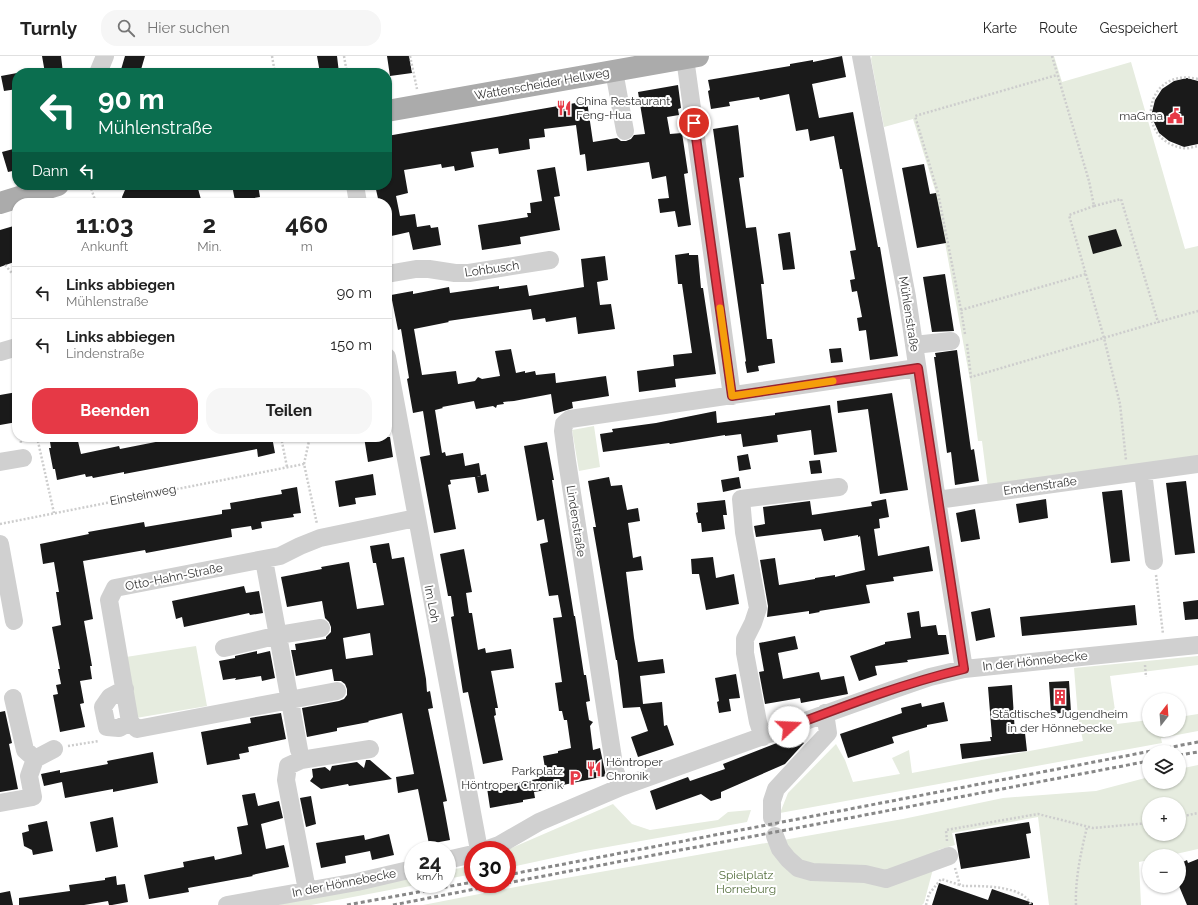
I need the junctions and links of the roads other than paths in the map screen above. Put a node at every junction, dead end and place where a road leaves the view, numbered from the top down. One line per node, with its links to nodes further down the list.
1 (105, 56): 4 (street)
2 (861, 56): 15 (street, Mühlenstraße)
3 (691, 57): 5 (main road, Wattenscheider Hellweg); 20 (street)
4 (100, 68)
5 (614, 71): 6 (main road, Wattenscheider Hellweg); 7 (street)
6 (392, 110)
7 (625, 131)
8 (42, 190): 9 (main road)
9 (16, 198)
10 (12, 199): 11 (main road)
11 (0, 203)
12 (550, 260): 13 (street, Lohbusch)
13 (392, 273)
14 (952, 342): 15 (street)
15 (914, 345): 18 (street, Mühlenstraße)
16 (12, 348): 17 (street)
17 (0, 352)
18 (918, 368): 20 (street, Lindenstraße); 26 (street, Mühlenstraße)
19 (392, 385): 27 (street, Im Loh)
20 (732, 396): 48 (street, Lindenstraße)
21 (23, 458): 22 (street)
22 (0, 462)
23 (1198, 464): 24 (street, Emdenstraße)
24 (1136, 472): 26 (street, Emdenstraße); 30 (street)
25 (839, 487): 43 (street)
26 (937, 500): 36 (street, Mühlenstraße)
27 (416, 518): 29 (street, Otto-Hahn-Straße); 52 (street, Im Loh)
28 (0, 544): 31 (street)
29 (264, 560): 33 (street); 37 (street, Otto-Hahn-Straße)
30 (1154, 561)
31 (14, 621)
32 (321, 628): 33 (street)
33 (279, 635): 35 (street); 40 (street)
34 (1198, 645): 36 (street, In der Hönnebecke)
35 (224, 648)
36 (964, 669): 41 (street, In der Hönnebecke)
37 (125, 689): 42 (street, Otto-Hahn-Straße); 42 (street)
38 (337, 691): 40 (street)
39 (13, 698): 47 (street)
40 (289, 700): 42 (street); 46 (street)
41 (825, 713): 43 (street, In der Hönnebecke); 50 (street)
42 (130, 722)
43 (763, 737): 48 (street, In der Hönnebecke)
44 (54, 749): 47 (street)
45 (370, 749): 56 (street)
46 (299, 750)
47 (35, 759): 49 (street)
48 (621, 787): 53 (street, In der Hönnebecke)
49 (0, 804)
50 (772, 818)
51 (775, 836): 54 (street)
52 (477, 841)
53 (504, 841)
54 (953, 864)
55 (404, 870): 56 (street, In der Hönnebecke)
56 (307, 890): 57 (street, In der Hönnebecke)
57 (227, 905)

